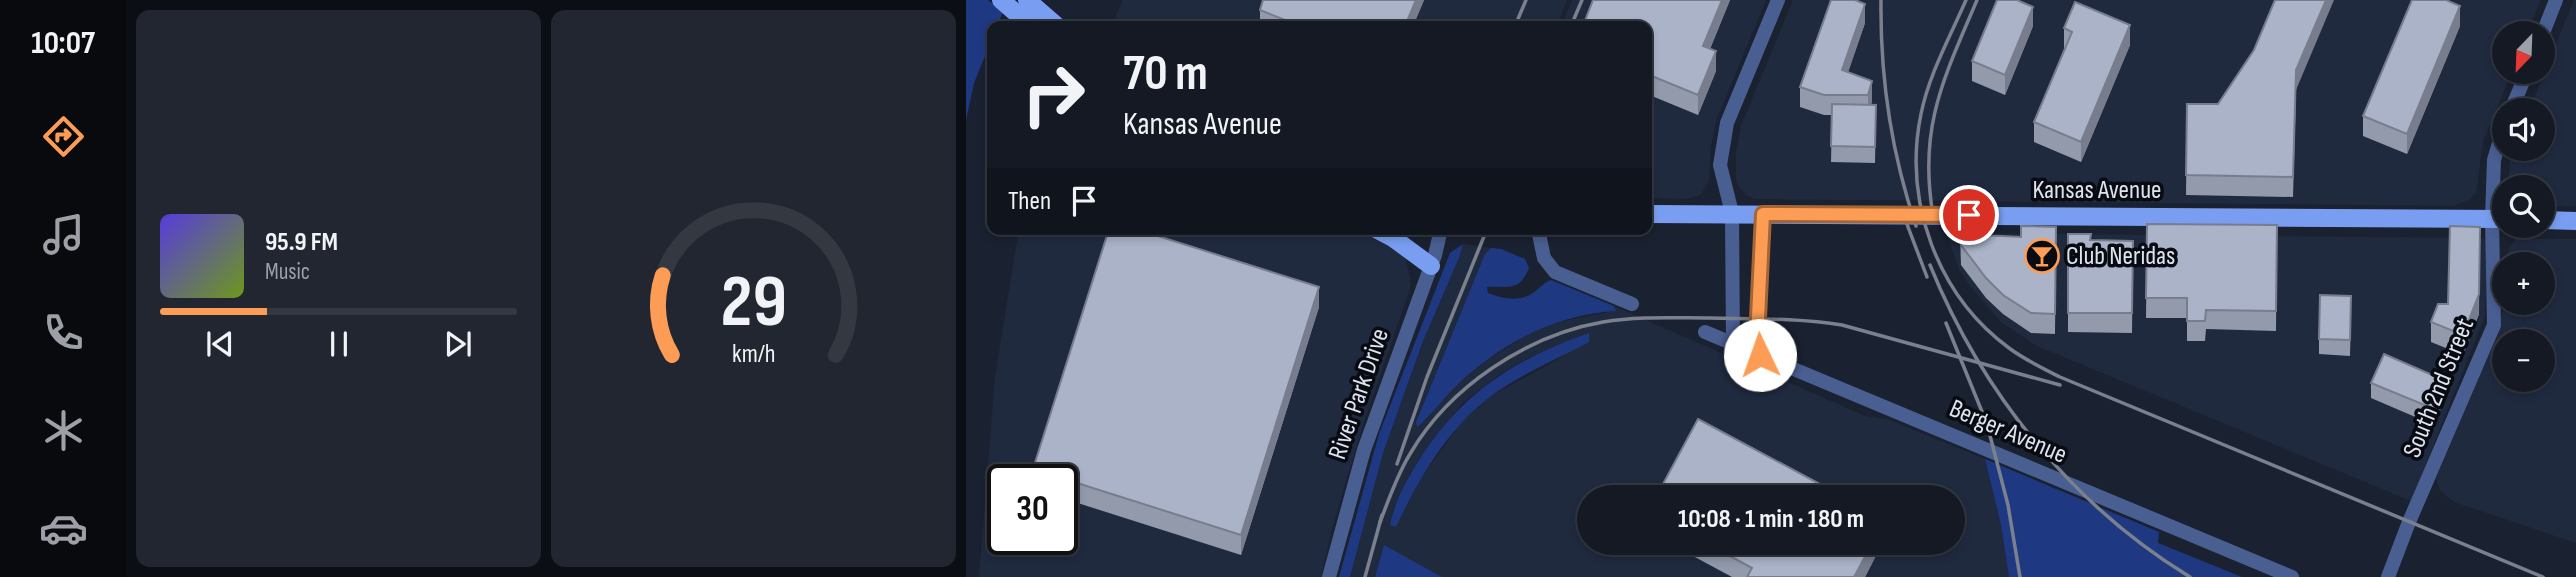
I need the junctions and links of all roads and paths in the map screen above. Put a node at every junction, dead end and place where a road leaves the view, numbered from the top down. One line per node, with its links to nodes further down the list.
1 (1001, 0): 5 (main road)
2 (1027, 0): 6 (main road)
3 (1778, 0): 8 (street)
4 (2556, 0): 7 (street)
5 (1025, 21)
6 (1051, 21)
7 (2548, 21)
8 (1732, 213): 9 (main road, Kansas Avenue); 10 (main road, Kansas Avenue); 21 (street)
9 (1652, 214)
10 (1763, 214): 11 (main road, Kansas Avenue); 22 (street)
11 (2492, 219)
12 (2555, 220): 13 (main road)
13 (2576, 221)
14 (1387, 235): 18 (main road)
15 (1439, 235): 18 (street, River Park Drive)
16 (1539, 235): 19 (street)
17 (2497, 238): 25 (street, South 2nd Street)
18 (1431, 266): 23 (street, River Park Drive)
19 (1632, 304)
20 (1705, 332): 21 (street, Berger Avenue)
21 (1733, 344): 22 (street, Berger Avenue)
22 (1760, 355): 24 (street, Berger Avenue)
23 (1329, 577)
24 (2292, 577)
25 (2388, 577)

